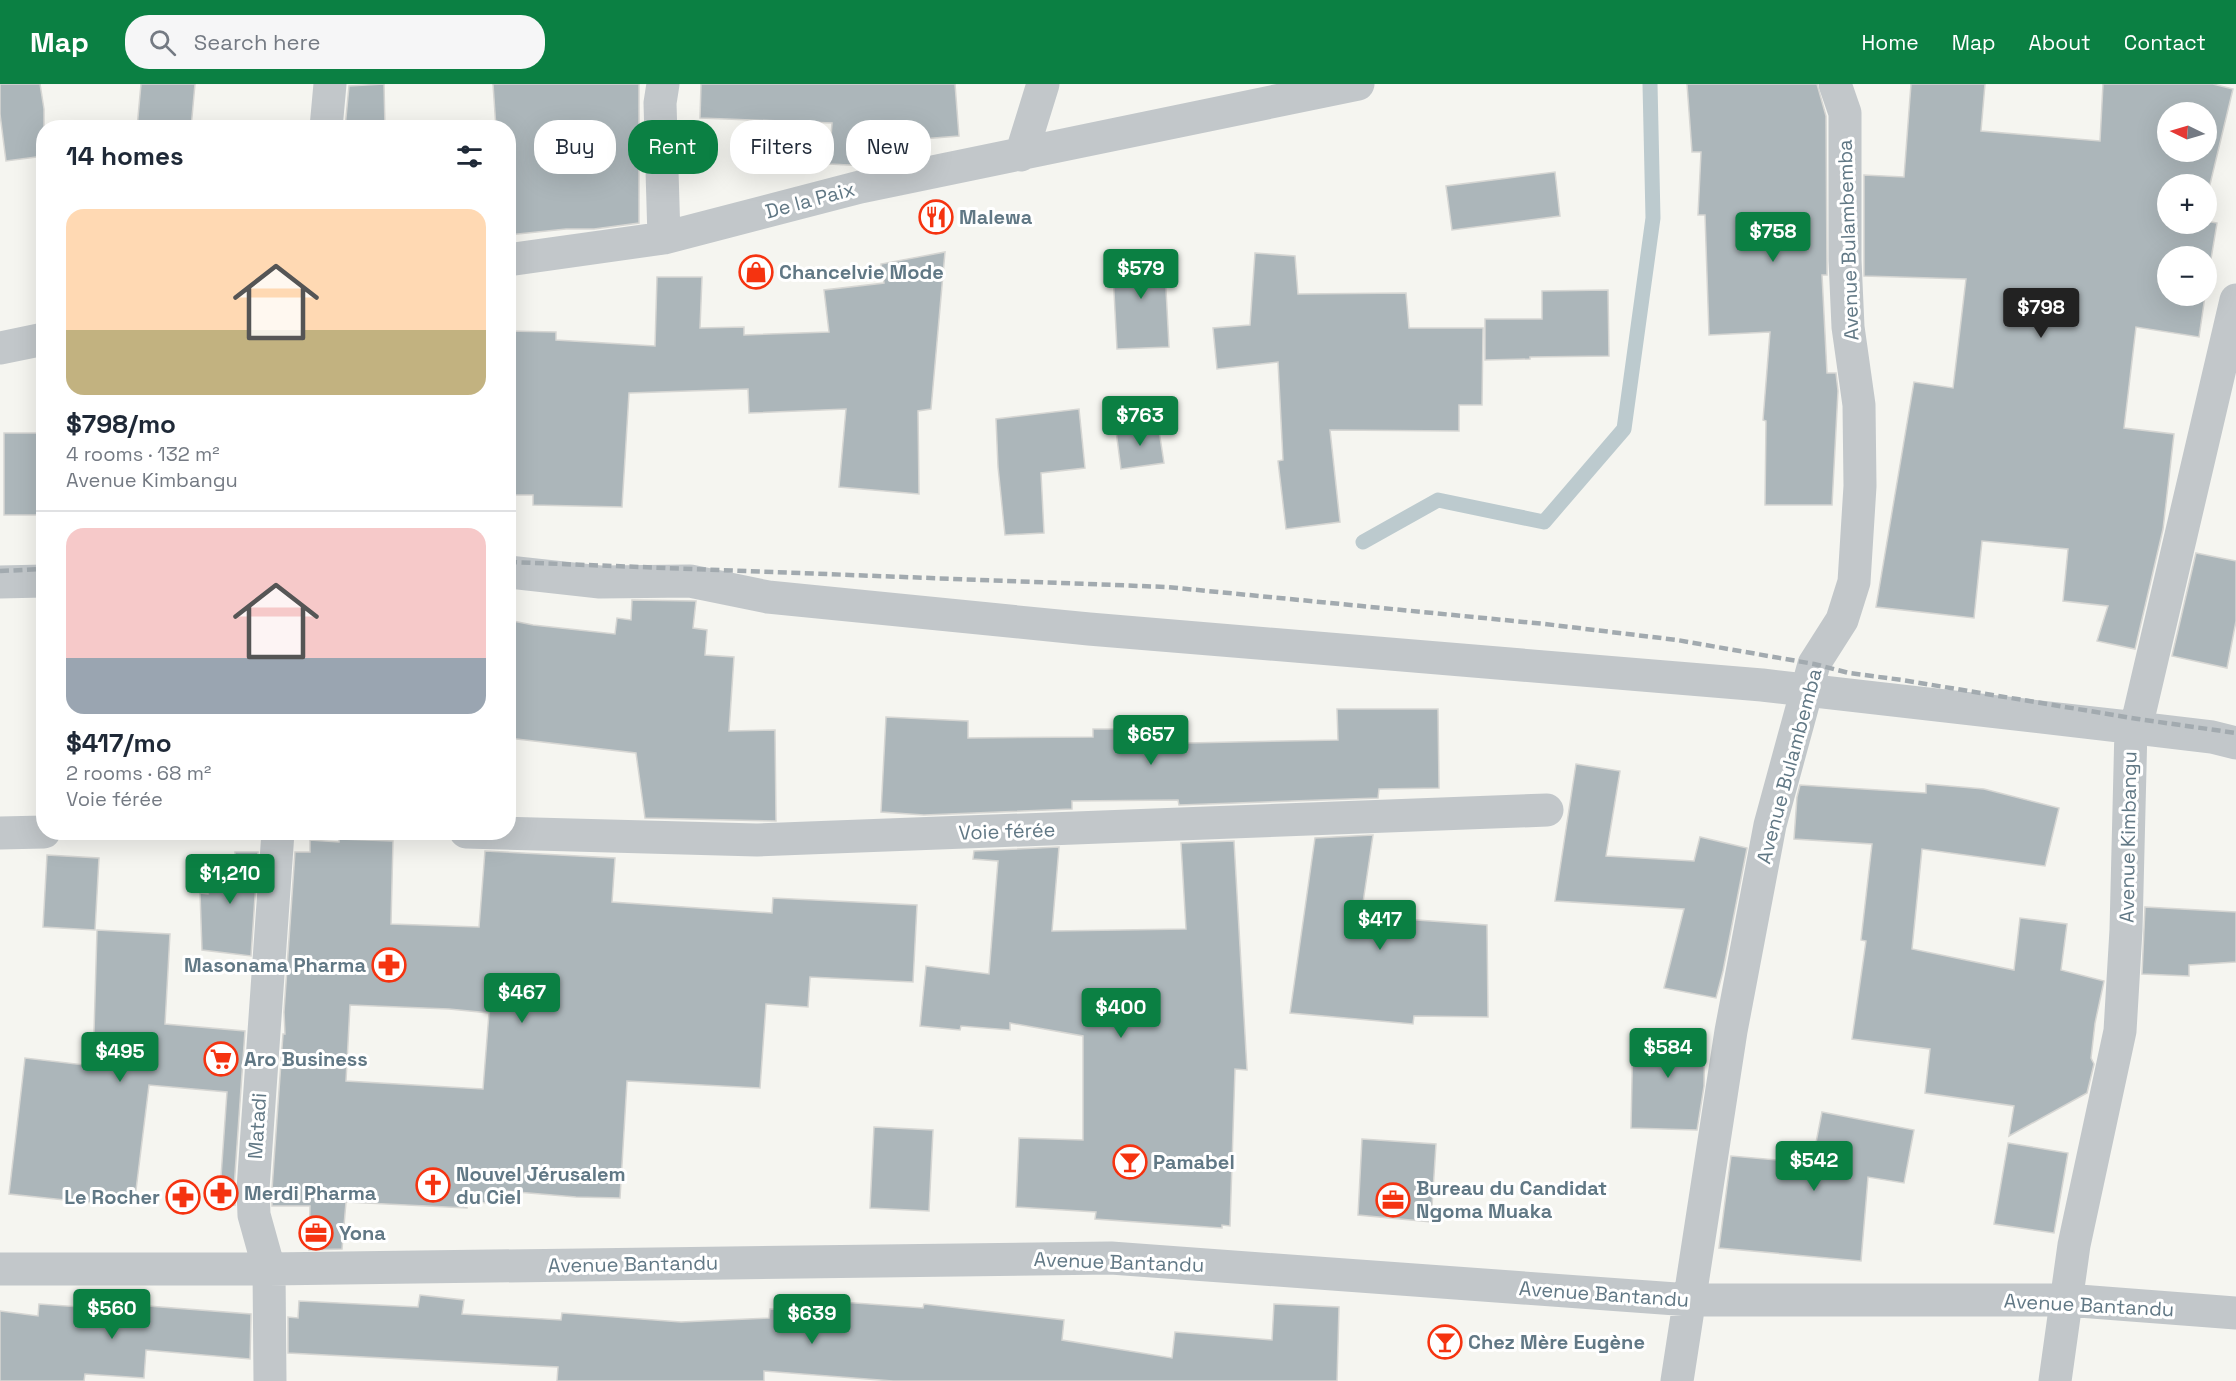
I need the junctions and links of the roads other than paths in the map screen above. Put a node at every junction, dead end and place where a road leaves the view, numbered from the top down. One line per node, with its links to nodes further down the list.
1 (330, 84): 6 (street)
2 (663, 84): 8 (street)
3 (1043, 84): 7 (street)
4 (1358, 84): 7 (street, De la Paix)
5 (1835, 84): 16 (street, Avenue Bulambemba)
6 (327, 120)
7 (1021, 155): 8 (street, De la Paix)
8 (664, 238): 9 (street, De la Paix)
9 (516, 259)
10 (2236, 300): 17 (street, Avenue Kimbangu)
11 (36, 341): 12 (street)
12 (0, 348)
13 (516, 573): 16 (street)
14 (36, 581): 15 (street)
15 (0, 582)
16 (1806, 689): 17 (street); 26 (street, Avenue Bulambemba)
17 (2131, 728): 18 (street); 27 (street, Avenue Kimbangu)
18 (2236, 743)
19 (1547, 810): 22 (street, Voie férée)
20 (36, 832): 21 (street)
21 (0, 833)
22 (516, 833)
23 (277, 840): 25 (street, Matadi)
24 (0, 1269): 25 (street, Avenue Bantandu)
25 (270, 1269): 26 (street, Avenue Bantandu); 29 (street, Matadi)
26 (1690, 1300): 27 (street, Avenue Bantandu); 30 (street, Avenue Bulambemba)
27 (2066, 1300): 28 (street, Avenue Bantandu); 31 (street, Avenue Kimbangu)
28 (2236, 1313)
29 (270, 1381)
30 (1677, 1381)
31 (2055, 1381)

